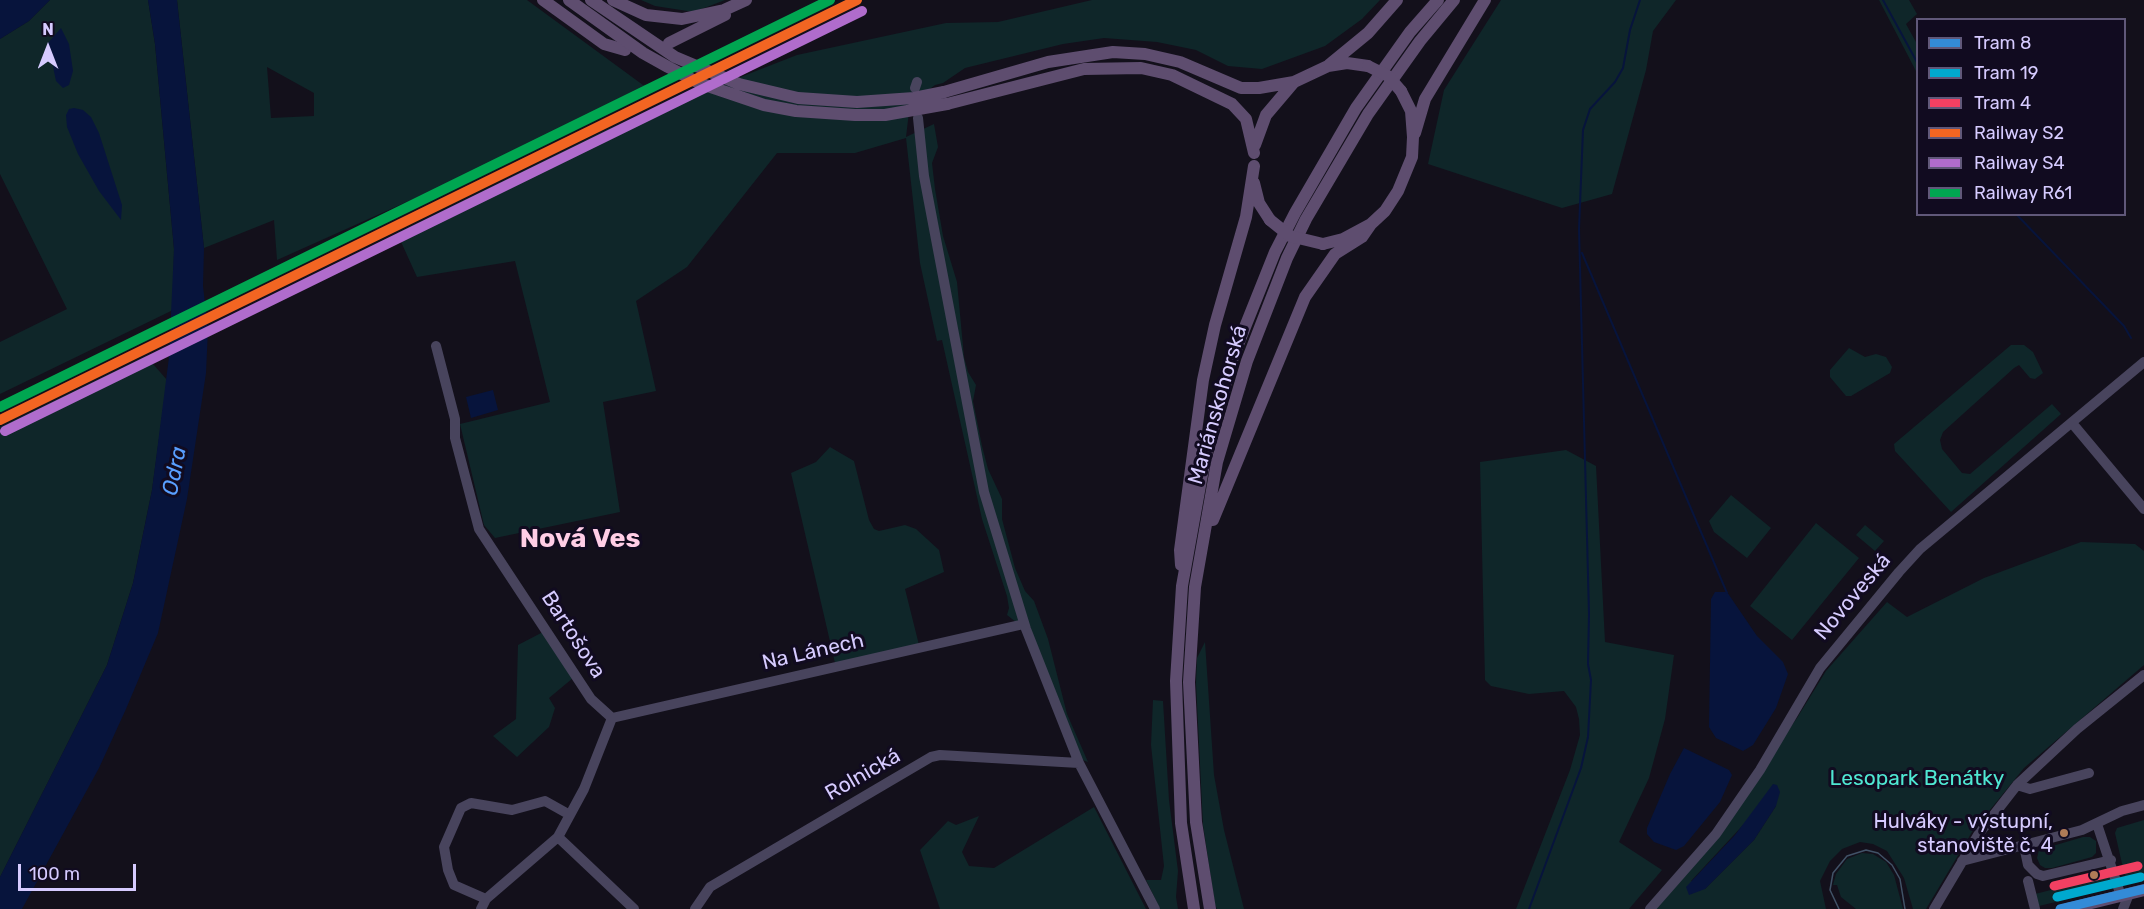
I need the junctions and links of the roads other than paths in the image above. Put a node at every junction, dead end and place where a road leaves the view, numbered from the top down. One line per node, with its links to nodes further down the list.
1 (543, 0): 12 (main road)
2 (569, 0): 15 (main road, bridge)
3 (591, 0): 15 (main road, bridge)
4 (614, 0): 5 (main road)
5 (746, 0)
6 (751, 0): 11 (main road)
7 (1397, 0): 13 (main road)
8 (1438, 0): 24 (main road, Mariánskohorská)
9 (1454, 0): 25 (main road, Mariánskohorská)
10 (1485, 0): 17 (main road)
11 (669, 43)
12 (625, 51)
13 (1328, 66): 14 (main road); 17 (main road, bridge)
14 (1294, 82): 15 (main road); 18 (main road)
15 (946, 98): 18 (main road)
16 (918, 118): 26 (street)
17 (1413, 137): 19 (main road)
18 (1254, 159): 19 (main road, bridge); 24 (main road)
19 (1371, 224): 25 (main road)
20 (436, 346): 28 (street, Bartošova)
21 (2144, 362): 22 (street, Novoveská)
22 (2072, 423): 23 (street); 48 (street, Novoveská)
23 (2143, 505)
24 (1182, 586): 46 (main road, Mariánskohorská)
25 (1195, 587): 47 (main road, Mariánskohorská)
26 (1024, 624): 28 (street, Na Lánech); 29 (street)
27 (2144, 675): 31 (street)
28 (612, 718): 33 (street)
29 (1079, 763): 44 (street, Rolnická); 45 (street)
30 (2089, 774): 31 (street)
31 (2017, 785): 38 (street)
32 (2144, 805): 34 (street)
33 (570, 815): 35 (street); 42 (street)
34 (2097, 824): 36 (street); 37 (street)
35 (558, 837): 42 (street); 43 (street)
36 (2024, 846): 37 (street); 38 (street)
37 (2111, 860): 41 (street)
38 (1962, 861): 49 (street)
39 (2028, 881): 50 (street)
40 (2144, 890): 41 (main road)
41 (2125, 895): 51 (main road); 52 (street)
42 (483, 904)
43 (634, 909)
44 (695, 909)
45 (1155, 909)
46 (1194, 909)
47 (1210, 909)
48 (1650, 909)
49 (1934, 909)
50 (2035, 909)
51 (2067, 909)
52 (2123, 909)

